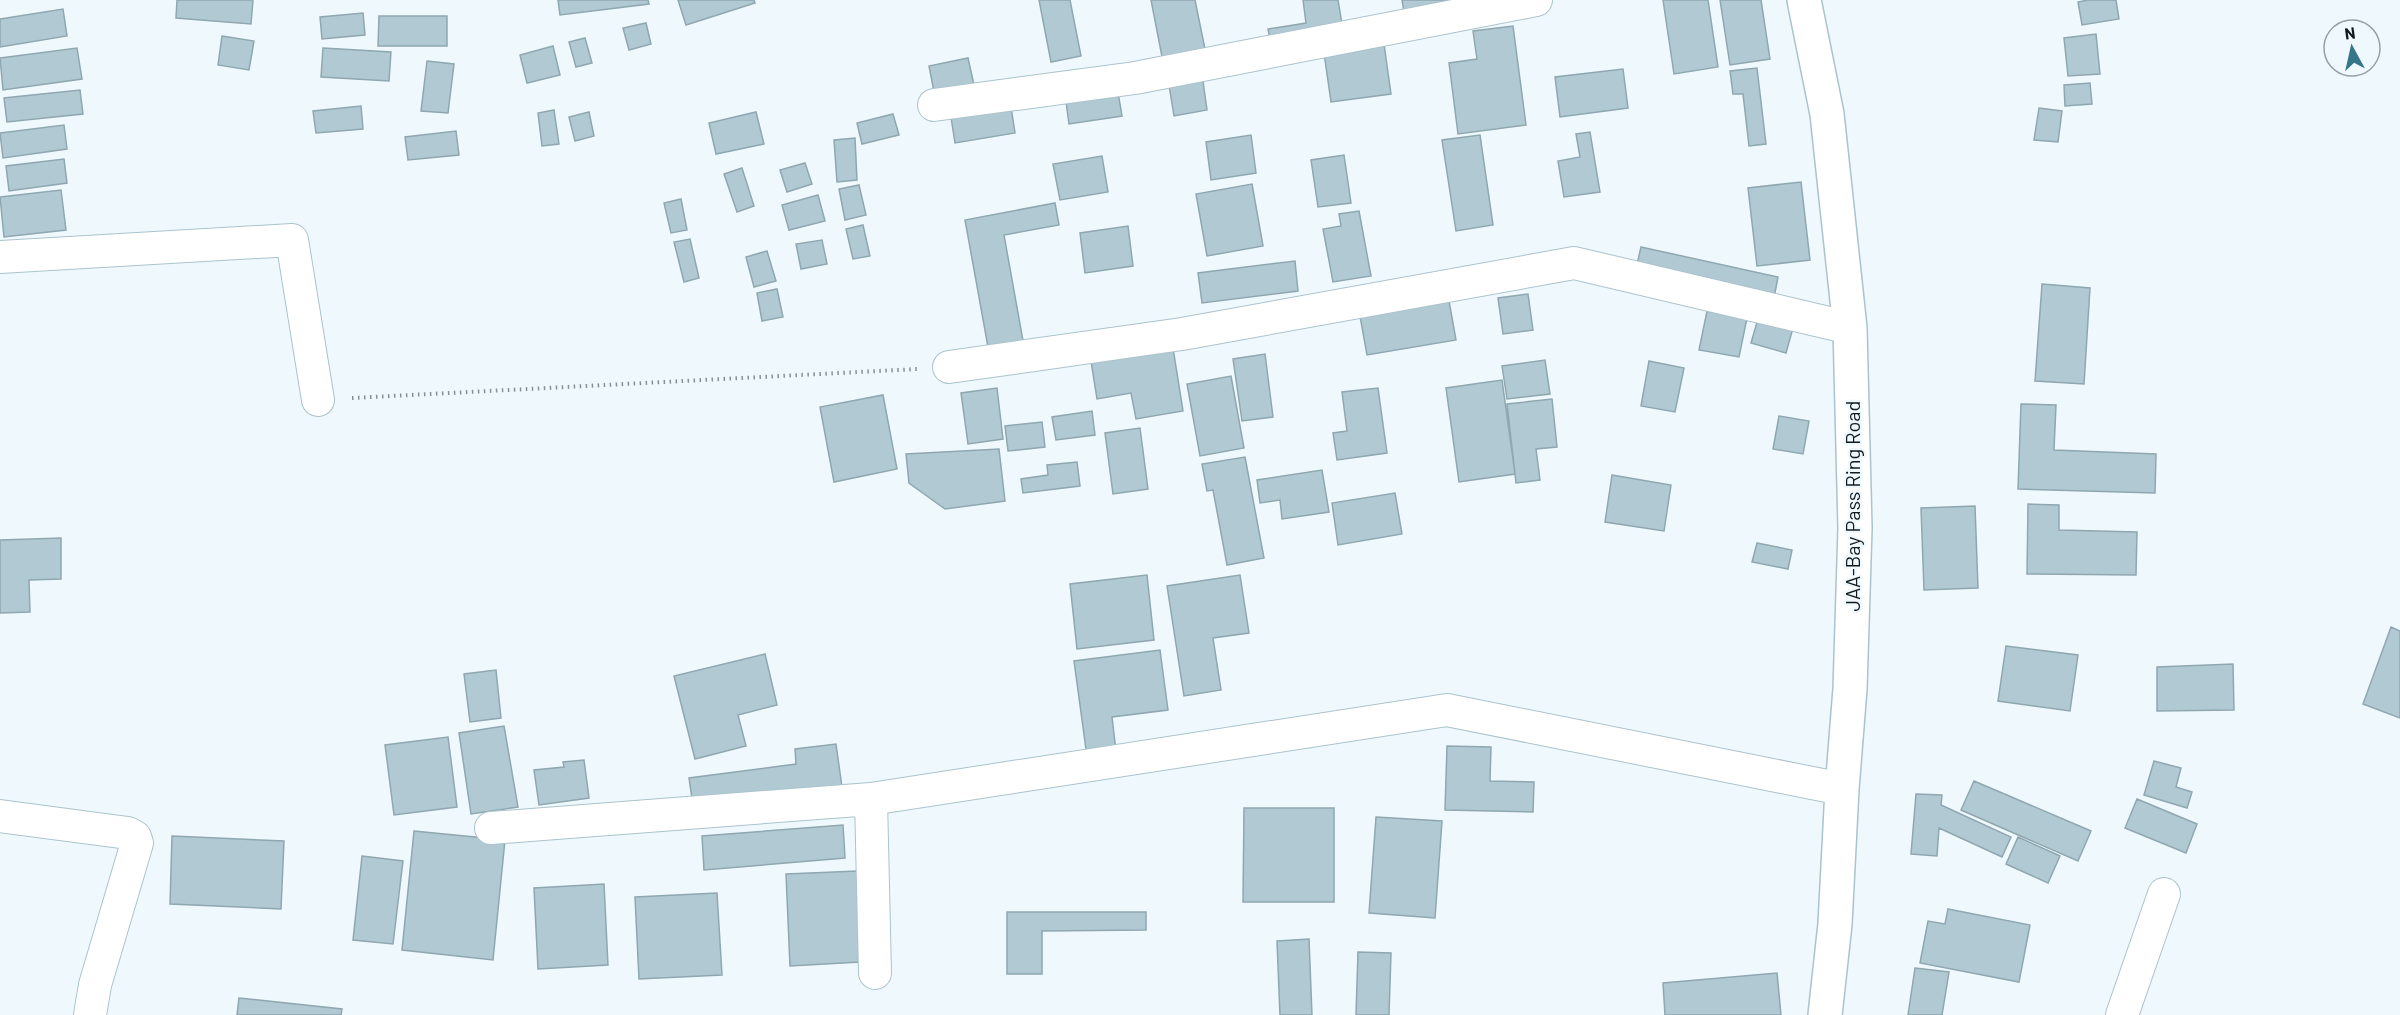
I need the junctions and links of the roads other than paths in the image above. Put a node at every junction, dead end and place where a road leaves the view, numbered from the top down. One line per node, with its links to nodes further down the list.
1 (1536, 0): 3 (street)
2 (1804, 0): 5 (highway, JAA-Bay Pass Ring Road)
3 (934, 105)
4 (0, 257): 7 (street)
5 (1850, 328): 6 (street); 8 (highway, JAA-Bay Pass Ring Road)
6 (949, 367)
7 (318, 400)
8 (1842, 789): 9 (street); 15 (highway, JAA-Bay Pass Ring Road)
9 (871, 799): 11 (street); 13 (street)
10 (0, 816): 14 (street)
11 (491, 828)
12 (2164, 894): 16 (street)
13 (875, 973)
14 (90, 1015)
15 (1825, 1015)
16 (2122, 1015)

